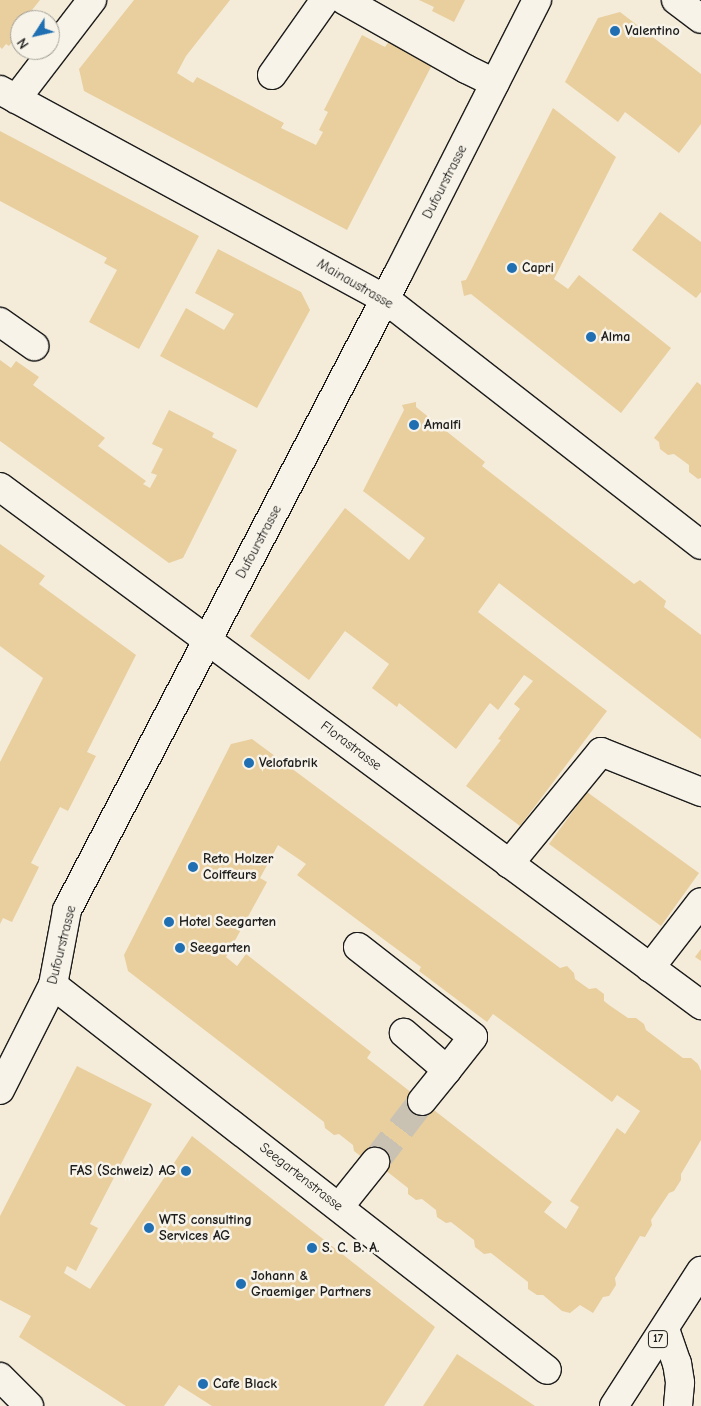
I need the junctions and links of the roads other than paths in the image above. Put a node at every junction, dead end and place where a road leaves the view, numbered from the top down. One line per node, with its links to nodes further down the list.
1 (92, 0): 9 (street)
2 (325, 0): 7 (street)
3 (344, 0): 8 (street)
4 (537, 0): 8 (street, Dufourstrasse)
5 (676, 0): 6 (street)
6 (701, 19)
7 (272, 76)
8 (495, 83): 10 (street, Dufourstrasse)
9 (8, 95): 10 (street, Mainaustrasse)
10 (385, 299): 14 (street, Mainaustrasse); 15 (street, Dufourstrasse)
11 (0, 322): 12 (street)
12 (34, 346)
13 (0, 487): 15 (street, Florastrasse)
14 (701, 545)
15 (207, 641): 17 (street, Florastrasse); 21 (street, Dufourstrasse)
16 (701, 792): 17 (street)
17 (509, 864): 20 (street, Florastrasse)
18 (701, 902): 20 (street)
19 (358, 947): 24 (street)
20 (650, 968): 22 (street, Florastrasse)
21 (53, 985): 25 (street, Dufourstrasse); 28 (street, Seegartenstrasse)
22 (701, 1006)
23 (404, 1034): 24 (street)
24 (447, 1070): 26 (street)
25 (0, 1090)
26 (422, 1101)
27 (375, 1162): 28 (street)
28 (339, 1207): 31 (street, Seegartenstrasse)
29 (701, 1271): 30 (street, 17)
30 (665, 1329): 34 (street, 17); 35 (street)
31 (547, 1370)
32 (0, 1377): 33 (street)
33 (29, 1406)
34 (614, 1406)
35 (678, 1406)

